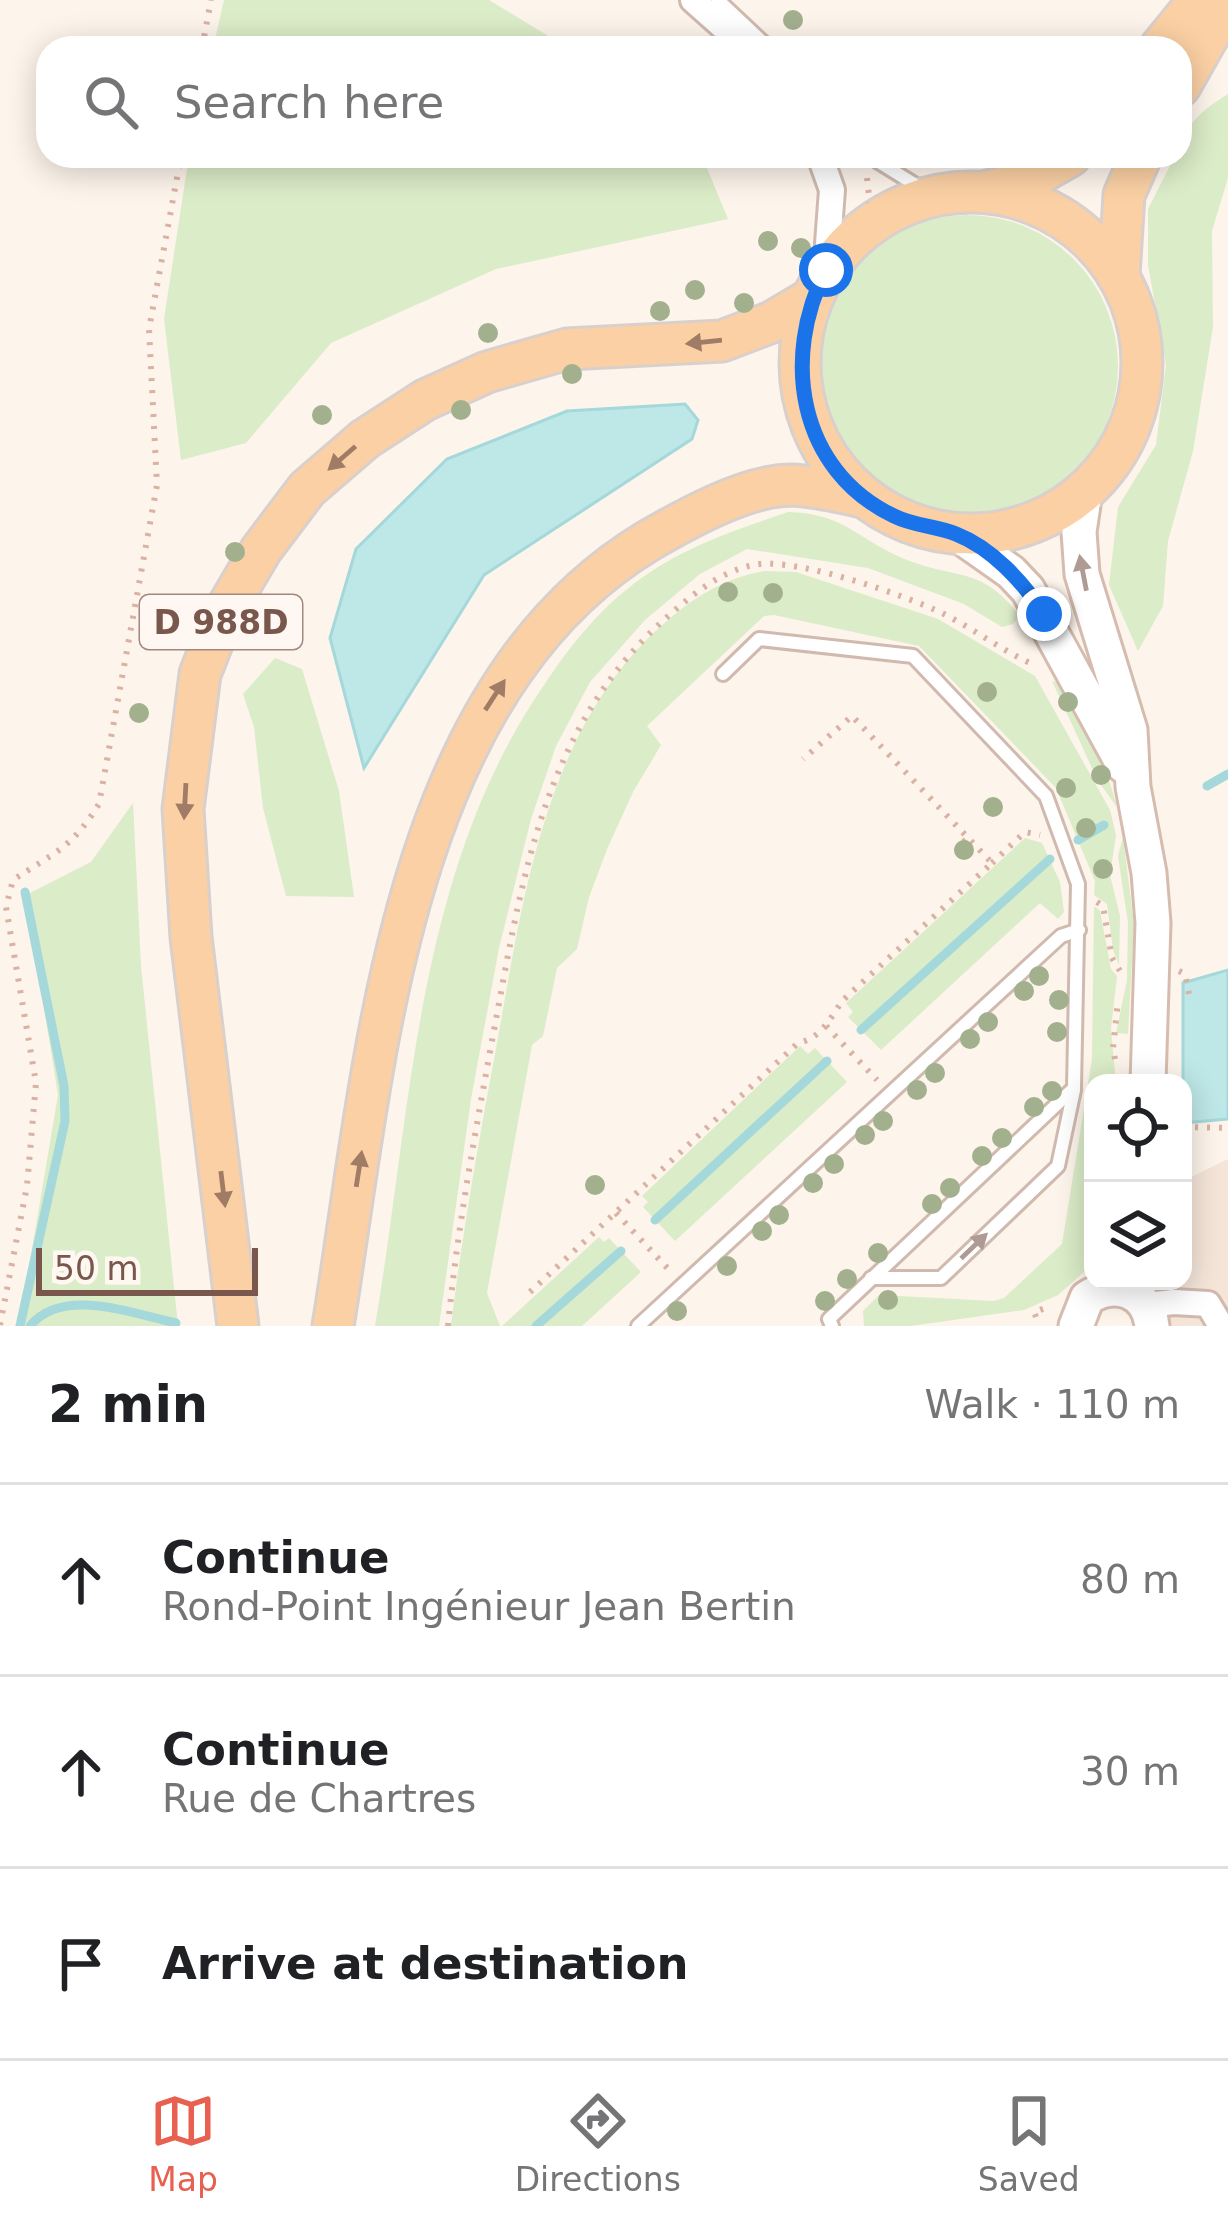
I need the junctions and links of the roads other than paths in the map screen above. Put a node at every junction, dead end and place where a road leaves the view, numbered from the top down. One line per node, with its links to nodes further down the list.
1 (693, 0): 5 (street)
2 (718, 0): 6 (lane)
3 (1198, 0): 7 (main road)
4 (1228, 1): 8 (main road)
5 (734, 36)
6 (756, 36)
7 (1170, 36)
8 (1192, 65)
9 (824, 168): 16 (street)
10 (888, 168): 14 (lane)
11 (1049, 168): 13 (main road)
12 (1136, 168): 15 (main road)
13 (988, 191): 14 (main road); 15 (main road)
14 (932, 195): 16 (main road)
15 (1119, 275): 17 (main road)
16 (819, 285): 18 (main road); 27 (main road, D 988D, one-way to 27)
17 (1084, 491): 19 (main road); 21 (main road, one-way to 17)
18 (863, 496): 19 (main road); 28 (main road, one-way to 18)
19 (957, 534): 21 (main road)
20 (723, 674): 22 (lane)
21 (1133, 787): 23 (main road)
22 (1079, 931): 24 (lane); 29 (lane)
23 (1135, 1074)
24 (1074, 1088): 25 (lane); 25 (lane, one-way to 24)
25 (870, 1278): 30 (lane)
26 (1136, 1300): 31 (main road); 32 (street)
27 (238, 1326)
28 (333, 1326)
29 (638, 1326)
30 (832, 1326)
31 (1076, 1326)
32 (1221, 1326)

